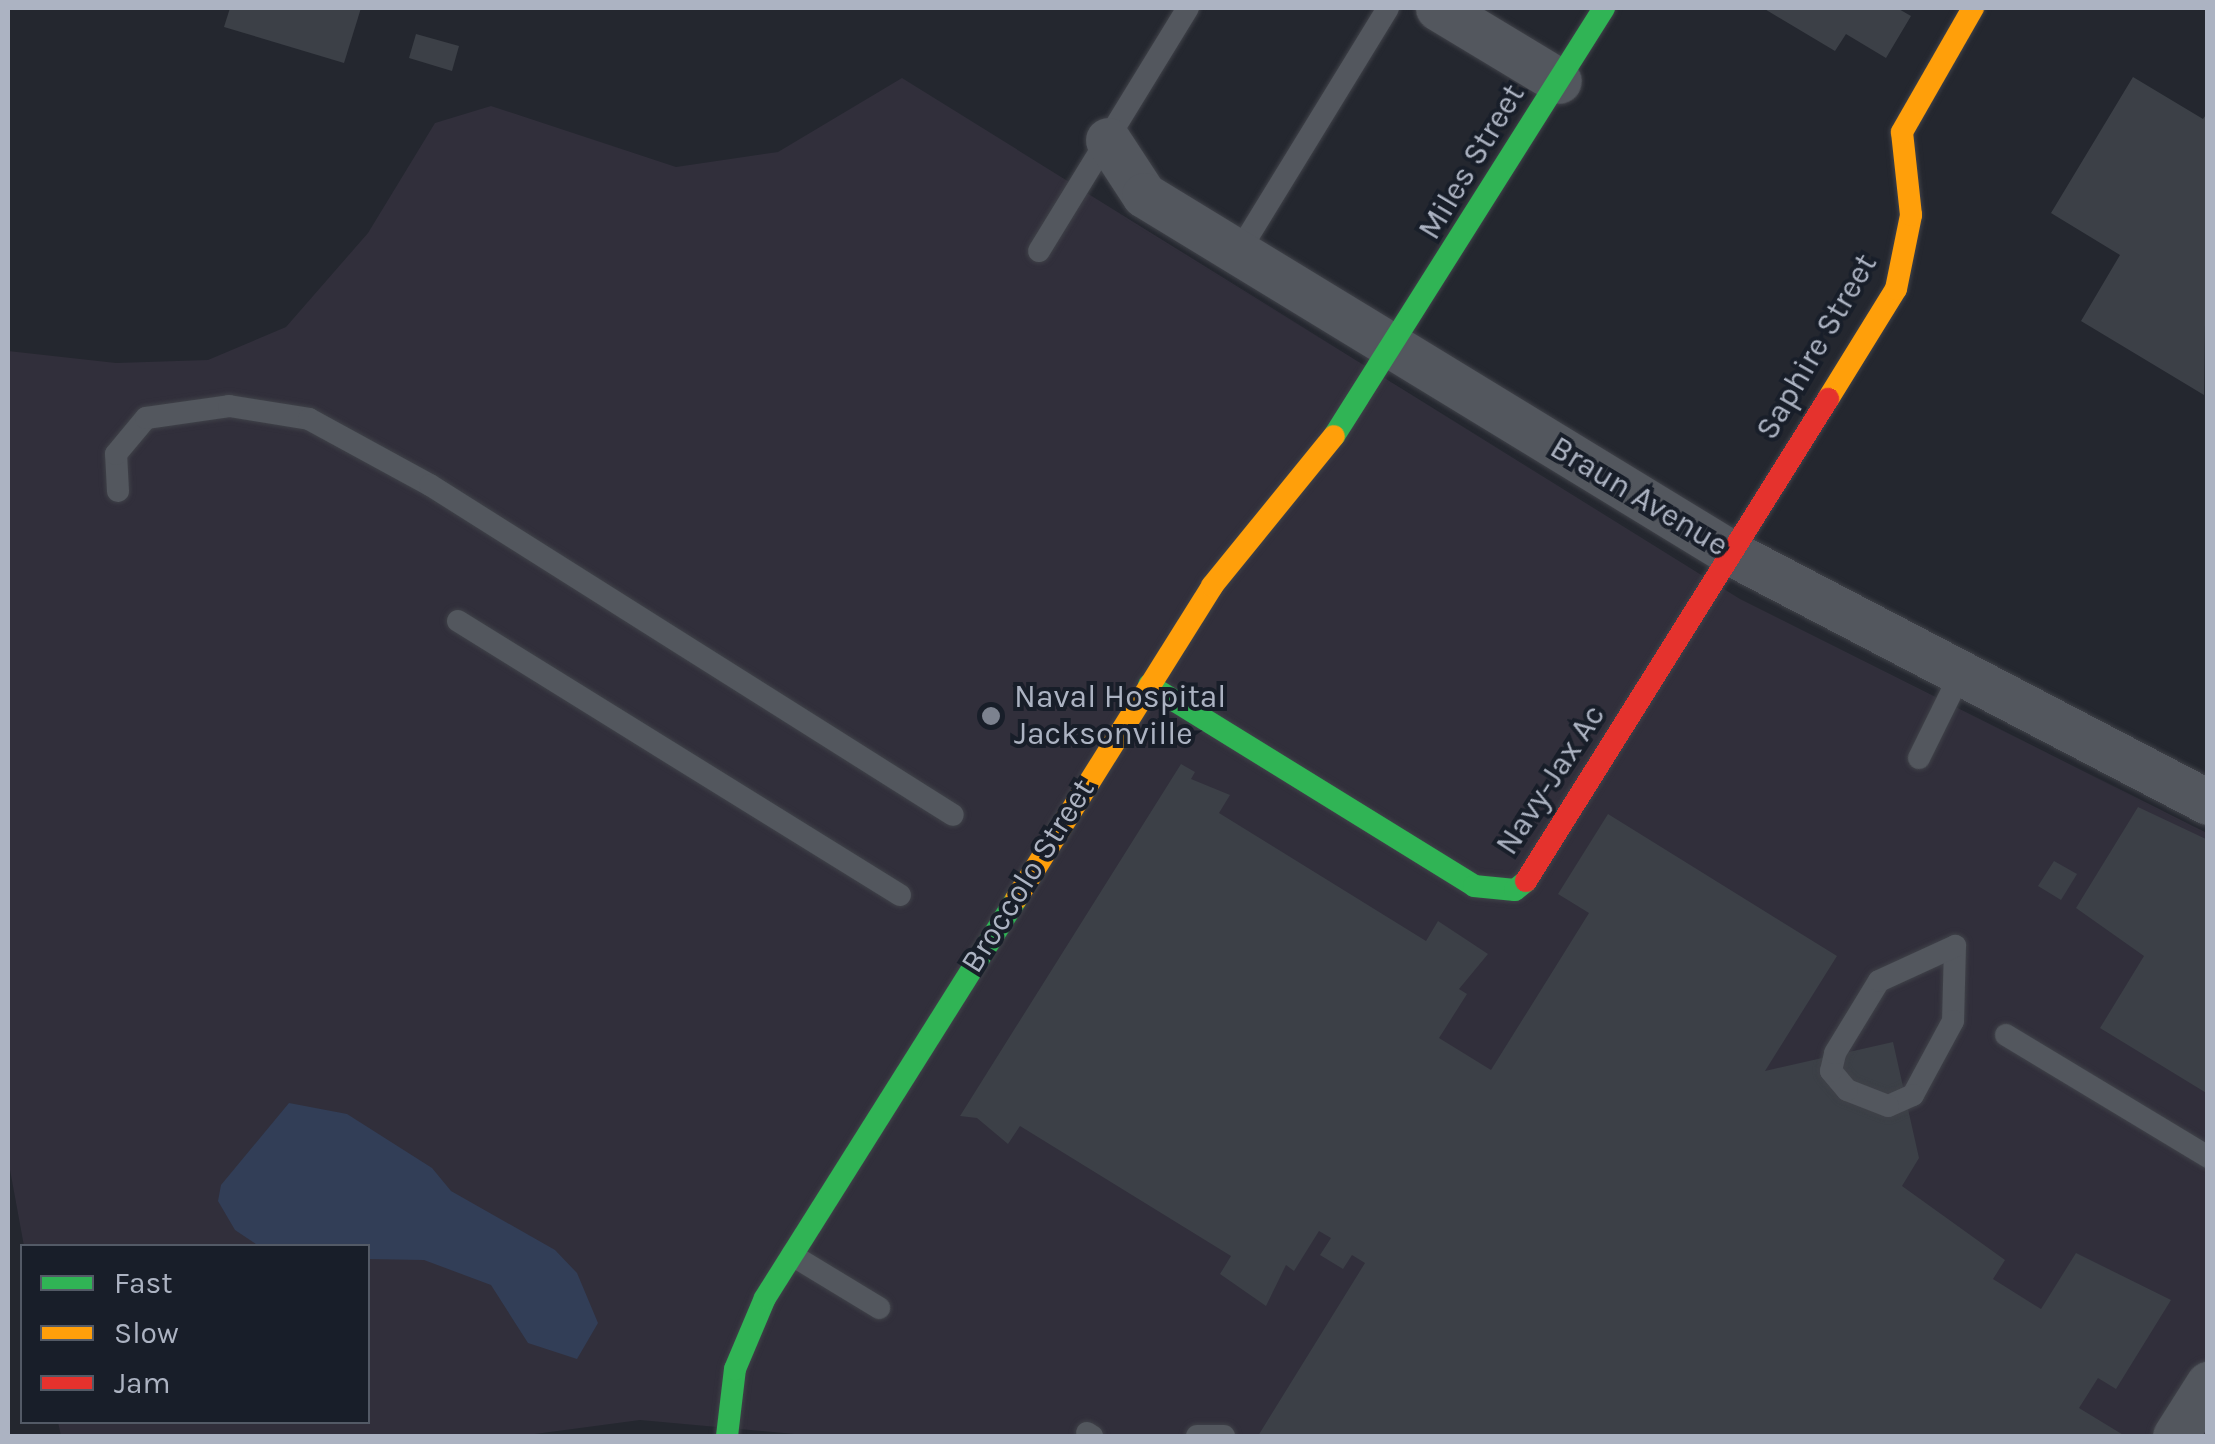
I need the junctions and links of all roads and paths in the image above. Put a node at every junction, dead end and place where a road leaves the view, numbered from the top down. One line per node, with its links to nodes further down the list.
1 (1188, 8): 7 (lane)
2 (1388, 8): 9 (lane)
3 (1438, 8): 6 (street)
4 (1604, 8): 6 (street, Miles Street)
5 (1973, 8): 12 (street, Saphire Street)
6 (1560, 81): 10 (street, Miles Street)
7 (1108, 140): 8 (lane); 9 (street, Braun Avenue)
8 (1039, 251)
9 (1238, 253): 10 (street, Braun Avenue)
10 (1394, 350): 13 (street, Braun Avenue); 16 (street, Broccolo Street)
11 (118, 491): 19 (lane)
12 (1767, 495): 13 (street, Navy-Jax Ac)
13 (1731, 553): 15 (street, Braun Avenue); 16 (street, Navy-Jax Ac)
14 (458, 621): 20 (lane)
15 (1961, 673): 17 (lane); 18 (street, Braun Avenue)
16 (1149, 684): 24 (street, Broccolo Street)
17 (1919, 758)
18 (2208, 802)
19 (953, 815)
20 (900, 895)
21 (1955, 946): 21 (lane)
22 (2006, 1034): 23 (lane)
23 (2208, 1157)
24 (792, 1255): 25 (lane); 27 (street, Broccolo Street)
25 (879, 1308)
26 (2208, 1384): 30 (street)
27 (727, 1436)
28 (1198, 1436): 29 (lane)
29 (1224, 1436)
30 (2175, 1436)

